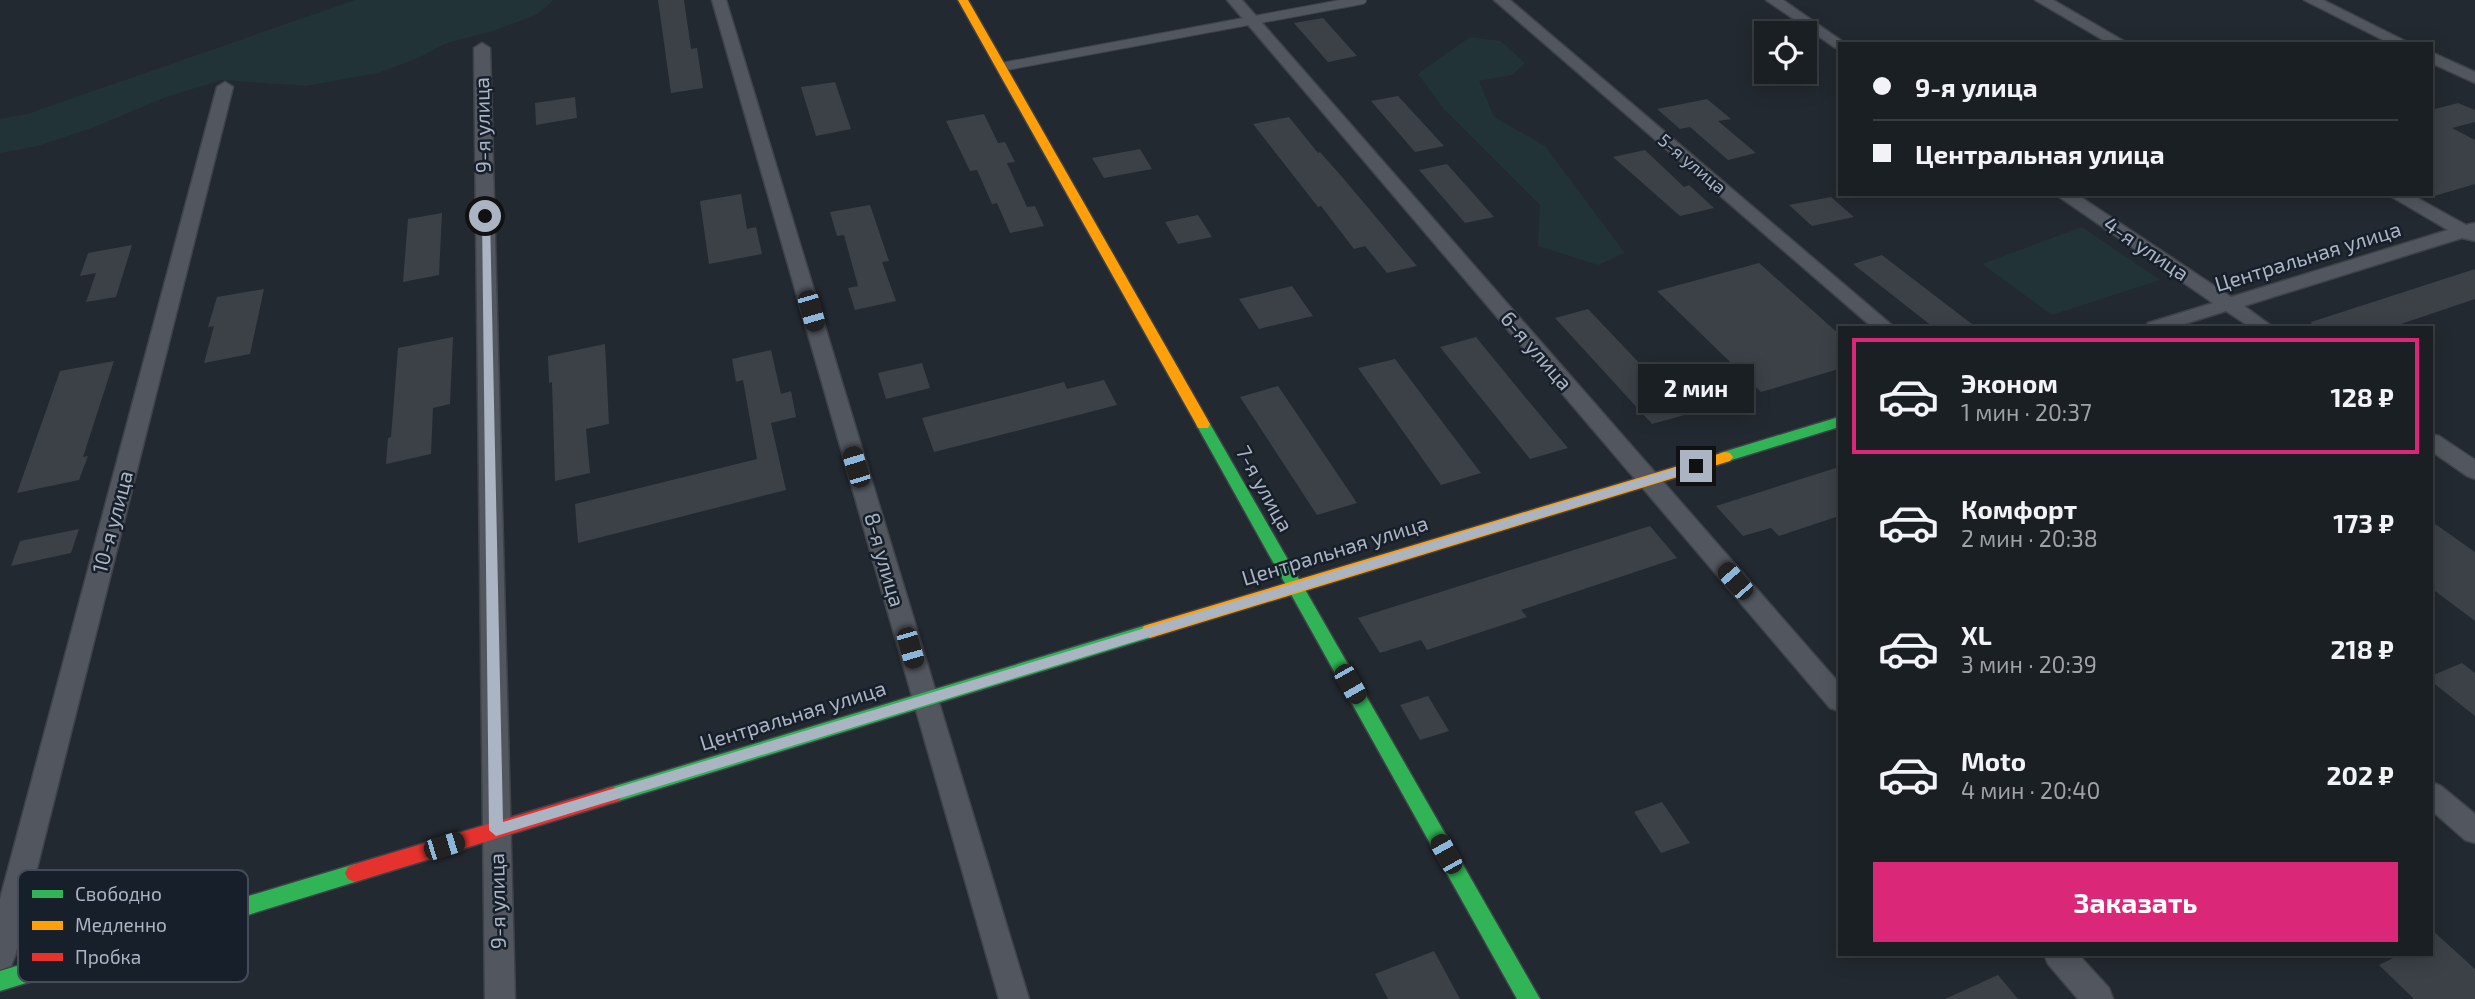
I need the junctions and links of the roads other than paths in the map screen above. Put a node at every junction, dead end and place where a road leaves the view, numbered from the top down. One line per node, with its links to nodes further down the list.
1 (719, 0): 30 (street, 8-я улица)
2 (963, 0): 15 (street, 7-я улица)
3 (1234, 0): 9 (street, 6-я улица)
4 (1362, 0): 9 (lane)
5 (1500, 0): 22 (street, 5-я улица)
6 (1773, 0): 12 (street)
7 (2042, 0): 10 (street)
8 (2311, 0): 11 (street)
9 (1252, 20): 15 (lane); 28 (street, 6-я улица)
10 (2118, 42)
11 (2400, 42)
12 (1838, 43)
13 (482, 48): 33 (street, 9-я улица)
14 (2433, 58): 16 (street)
15 (1001, 67): 29 (street, 7-я улица)
16 (2475, 78)
17 (225, 87): 35 (street, 10-я улица)
18 (2067, 196): 21 (street, 4-я улица)
19 (2400, 196): 20 (street)
20 (2471, 232): 21 (street, Центральная улица)
21 (2230, 305): 23 (street, Центральная улица); 24 (street, 4-я улица)
22 (1883, 326)
23 (2158, 326)
24 (2262, 326)
25 (1838, 422): 28 (street, Центральная улица)
26 (2433, 442): 27 (street)
27 (2475, 471)
28 (1648, 481): 29 (street, Центральная улица); 31 (street, 6-я улица)
29 (1295, 587): 30 (street, Центральная улица); 44 (street, 7-я улица)
30 (925, 700): 33 (street, Центральная улица); 43 (street, 8-я улица)
31 (1838, 700)
32 (2433, 796): 34 (street)
33 (496, 830): 37 (street, Центральная улица); 42 (street, 9-я улица)
34 (2475, 831)
35 (22, 870)
36 (18, 886): 38 (street, 10-я улица)
37 (248, 906)
38 (0, 956)
39 (2061, 956): 45 (street)
40 (18, 976): 41 (street, Центральная улица)
41 (0, 981)
42 (500, 999)
43 (1014, 999)
44 (1529, 999)
45 (2098, 999)

